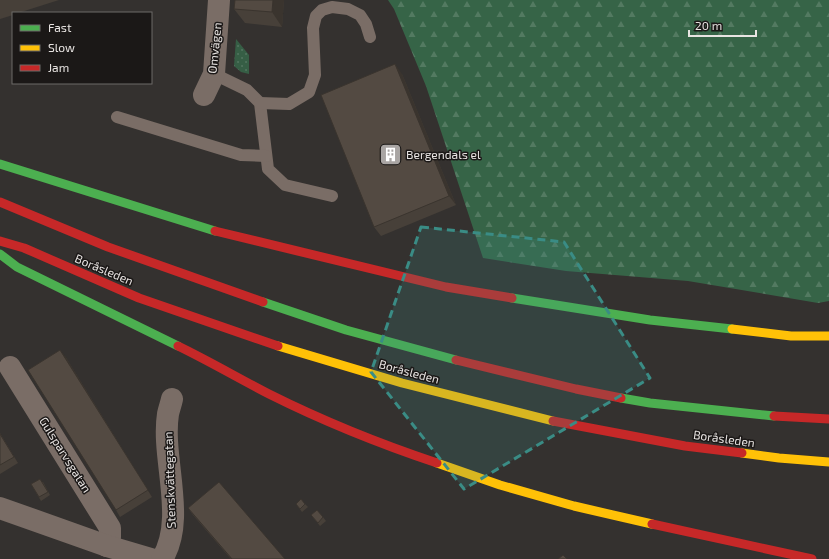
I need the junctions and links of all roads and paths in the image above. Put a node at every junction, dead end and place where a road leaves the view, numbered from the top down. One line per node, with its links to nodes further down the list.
1 (219, 0): 3 (street, Omvägen)
2 (370, 37): 5 (lane)
3 (214, 74): 4 (street, Omvägen); 5 (lane)
4 (204, 95)
5 (260, 103): 7 (lane)
6 (117, 117): 7 (lane)
7 (266, 156): 9 (lane)
8 (0, 164): 13 (highway)
9 (332, 196)
10 (0, 202): 16 (highway, Boråsleden)
11 (0, 241): 17 (highway, Boråsleden)
12 (0, 254): 20 (highway)
13 (829, 336)
14 (10, 367): 19 (street, Gulsparvsgatan)
15 (172, 399): 22 (street, Stenskvättegatan)
16 (829, 419)
17 (829, 462)
18 (0, 508): 19 (street)
19 (107, 546): 21 (street)
20 (795, 557): 23 (highway)
21 (151, 559)
22 (162, 559)
23 (812, 559)

